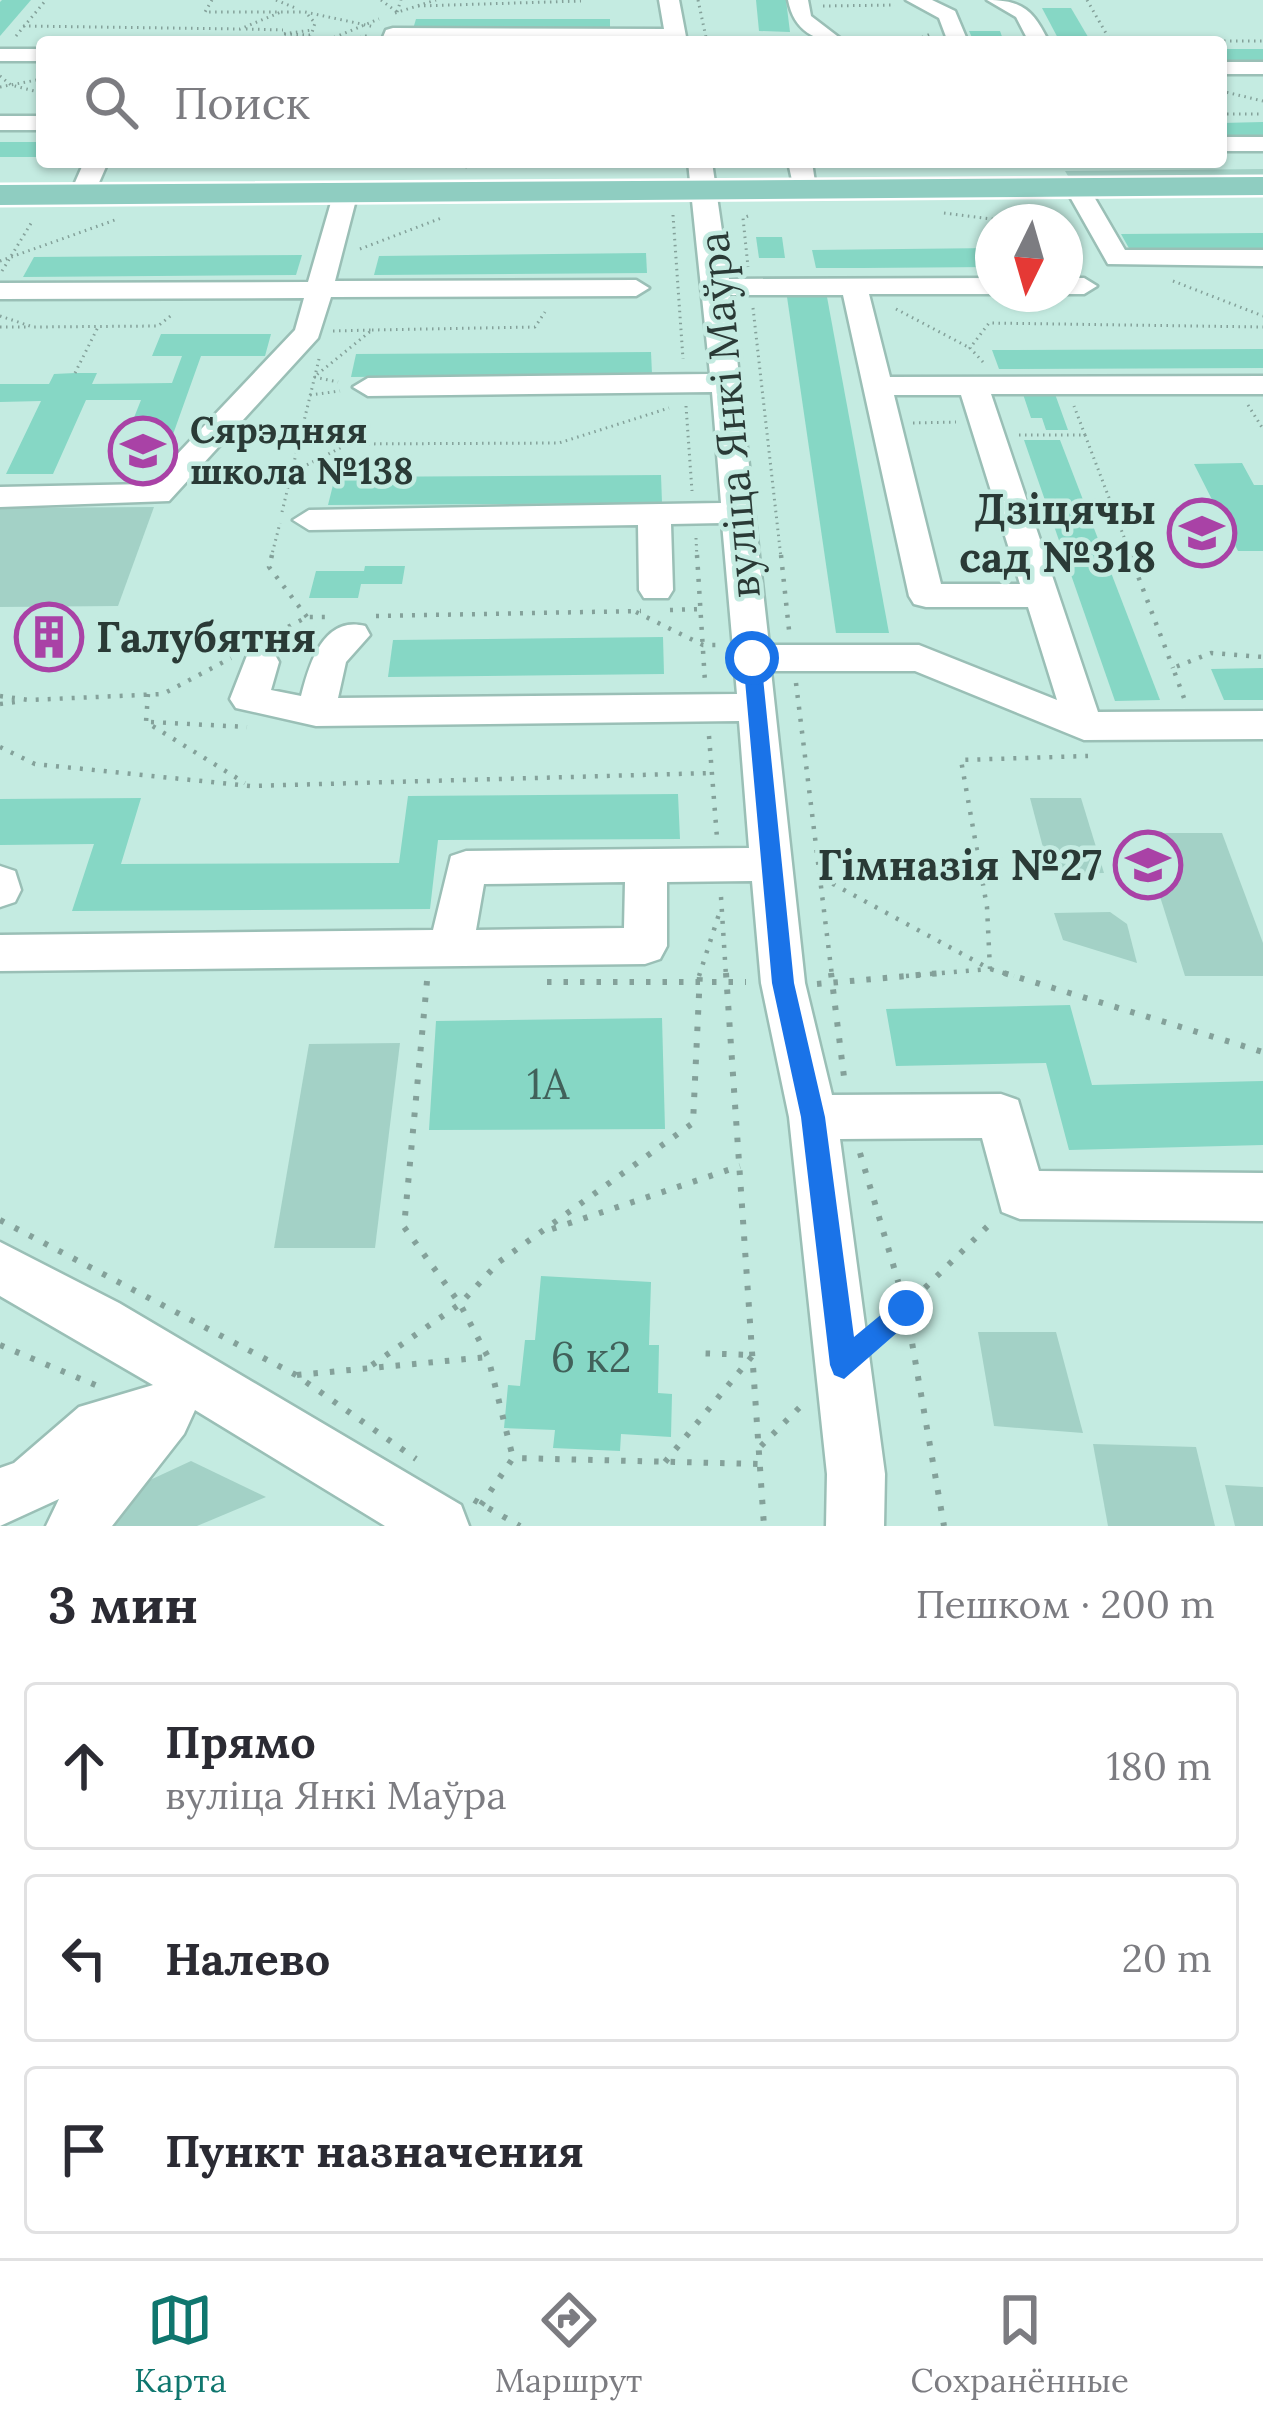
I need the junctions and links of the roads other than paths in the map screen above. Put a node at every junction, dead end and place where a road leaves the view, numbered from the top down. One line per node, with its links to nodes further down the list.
1 (669, 0): 7 (street)
2 (997, 0): 10 (street)
3 (916, 2): 9 (street)
4 (798, 3): 8 (street)
5 (392, 36): 6 (street)
6 (441, 36)
7 (675, 36)
8 (826, 36)
9 (956, 36)
10 (1036, 36)
11 (1227, 68): 12 (street)
12 (1263, 68)
13 (0, 123): 14 (street)
14 (36, 123)
15 (1227, 144): 16 (street)
16 (1263, 144)
17 (93, 168): 23 (street)
18 (802, 175): 19 (main road); 20 (main road)
19 (703, 176): 22 (main road); 28 (street, вуліца Янкі Маўра)
20 (1064, 180): 21 (main road); 25 (street)
21 (1263, 186)
22 (346, 192): 23 (main road); 30 (street)
23 (82, 194): 24 (main road)
24 (0, 195)
25 (1263, 258)
26 (854, 286): 27 (street); 28 (street); 34 (street)
27 (975, 286)
28 (716, 287): 32 (street, вуліца Янкі Маўра)
29 (636, 288): 30 (street)
30 (327, 290): 31 (street); 37 (street)
31 (0, 291)
32 (725, 382): 36 (street); 39 (street, вуліца Янкі Маўра)
33 (1263, 385): 35 (street)
34 (876, 386): 35 (street); 41 (street)
35 (989, 386): 41 (street)
36 (368, 387)
37 (0, 497)
38 (654, 513): 39 (street); 40 (street); 42 (street)
39 (738, 513): 44 (street, вуліца Янкі Маўра)
40 (310, 520)
41 (1041, 595): 49 (street)
42 (645, 600)
43 (352, 635): 47 (street)
44 (772, 658): 46 (street, вуліца Янкі Маўра); 49 (street)
45 (261, 662): 47 (street)
46 (757, 707): 47 (street); 50 (street, вуліца Янкі Маўра)
47 (316, 712)
48 (1263, 725): 49 (street)
49 (1092, 726)
50 (771, 864): 51 (street); 54 (street, вуліца Янкі Маўра)
51 (646, 866): 53 (street); 53 (street)
52 (0, 953): 53 (street)
53 (439, 965)
54 (813, 1117): 55 (street); 60 (street, вуліца Янкі Маўра)
55 (1263, 1197)
56 (0, 1268): 57 (street)
57 (176, 1396): 58 (street); 59 (street); 61 (street)
58 (0, 1497)
59 (461, 1508)
60 (860, 1509)
61 (75, 1526)

